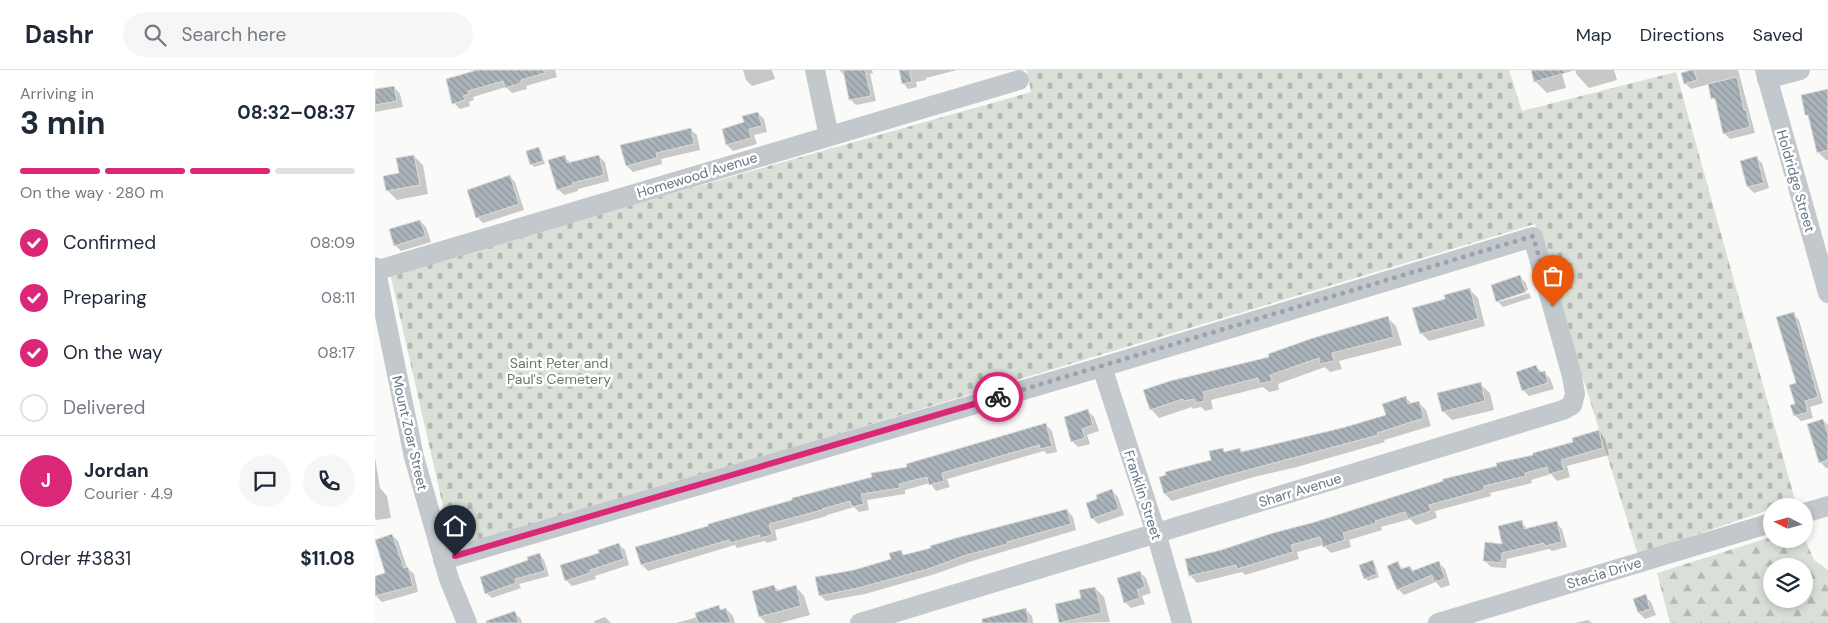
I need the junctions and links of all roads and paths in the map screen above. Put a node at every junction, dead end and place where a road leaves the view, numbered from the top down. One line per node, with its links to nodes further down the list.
1 (815, 70): 5 (street)
2 (1799, 70): 3 (street)
3 (1766, 75): 7 (street, Holdridge Street)
4 (1019, 80): 5 (street, Homewood Avenue)
5 (829, 136): 6 (street, Homewood Avenue)
6 (375, 270): 13 (street, Mount Zoar Street)
7 (1826, 280)
8 (1102, 367): 12 (street, Franklin Street); 12 (street, Sharr Avenue); 13 (street)
9 (1828, 506): 10 (street)
10 (1813, 510)
11 (1763, 525): 17 (street, Stacia Drive)
12 (1155, 533): 15 (street, Sharr Avenue); 16 (street, Franklin Street)
13 (443, 560): 14 (street, Mount Zoar Street)
14 (467, 623)
15 (860, 623)
16 (1182, 623)
17 (1438, 623)

